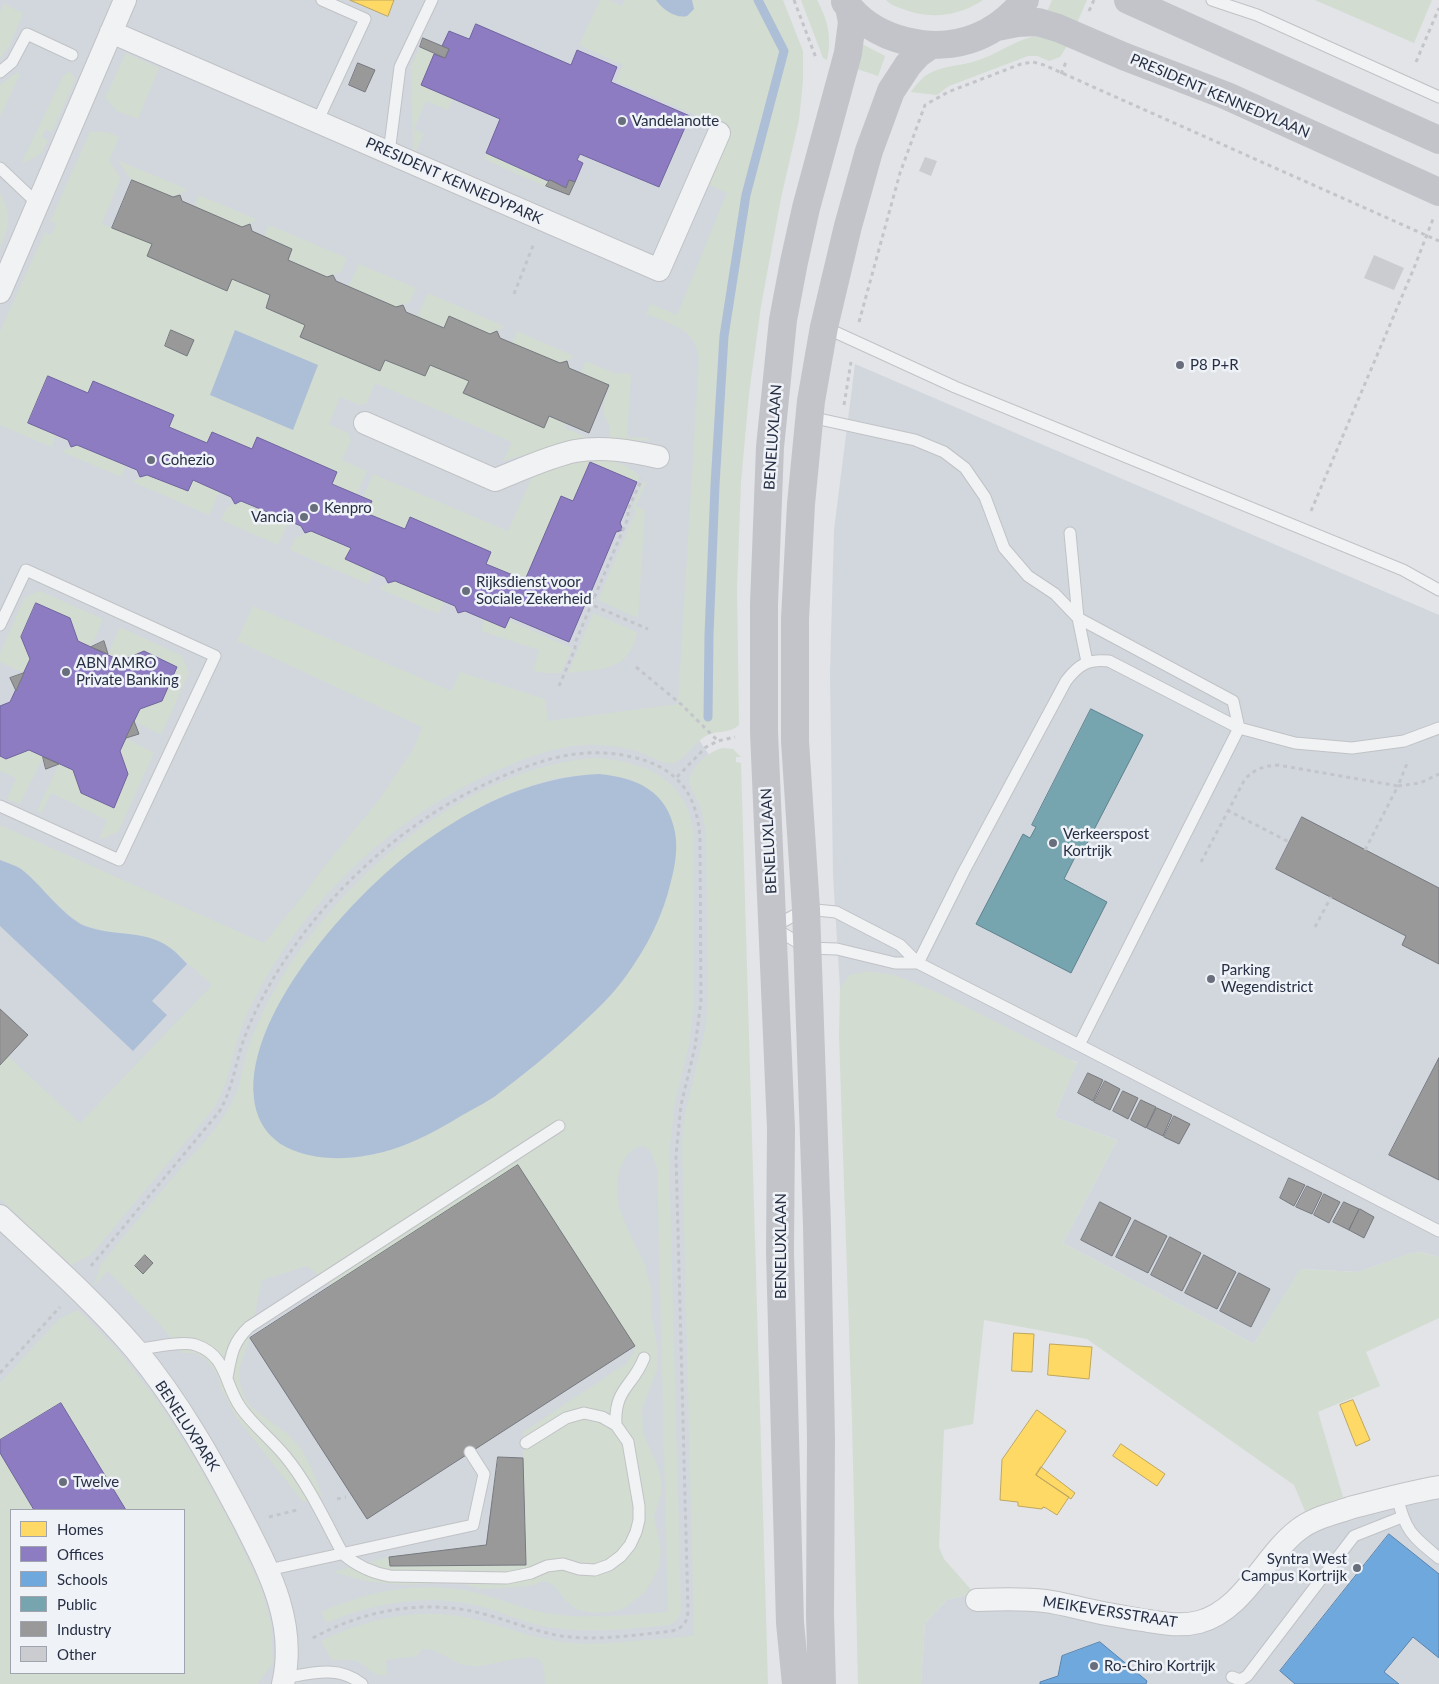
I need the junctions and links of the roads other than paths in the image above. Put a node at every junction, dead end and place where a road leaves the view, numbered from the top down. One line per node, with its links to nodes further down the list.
1 (125, 0): 9 (street)
2 (322, 0): 14 (lane)
3 (432, 0): 17 (lane)
4 (1025, 0): 8 (main road)
5 (1128, 0): 16 (main road)
6 (1212, 0): 13 (lane)
7 (846, 4): 10 (main road); 35 (main road, BENELUXLAAN)
8 (996, 27): 10 (main road); 19 (main road, PRESIDENT KENNEDYLAAN)
9 (112, 32): 14 (street, PRESIDENT KENNEDYPARK); 20 (street)
10 (931, 45): 22 (main road, BENELUXLAAN)
11 (72, 55): 12 (lane)
12 (0, 72)
13 (1439, 97)
14 (317, 122): 17 (street, PRESIDENT KENNEDYPARK)
15 (719, 133): 17 (street, PRESIDENT KENNEDYPARK)
16 (1439, 140)
17 (390, 153)
18 (0, 168): 20 (lane)
19 (1437, 202)
20 (38, 204): 21 (street)
21 (0, 292)
22 (824, 327): 23 (main road, BENELUXLAAN); 27 (lane)
23 (810, 417): 28 (lane); 34 (main road, BENELUXLAAN)
24 (364, 424): 25 (street)
25 (658, 458)
26 (1070, 533): 28 (lane)
27 (1439, 590)
28 (1078, 618): 30 (lane); 31 (lane)
29 (0, 625): 33 (lane)
30 (1087, 662): 31 (lane); 37 (lane)
31 (1239, 728): 32 (lane); 38 (lane)
32 (1439, 728)
33 (0, 806)
34 (806, 909): 35 (lane); 36 (main road, BENELUXLAAN); 37 (lane)
35 (773, 927): 36 (lane); 54 (main road, BENELUXLAAN)
36 (807, 948): 37 (lane); 60 (main road, BENELUXLAAN)
37 (918, 962): 38 (lane)
38 (1079, 1045): 41 (lane)
39 (560, 1126): 44 (lane)
40 (0, 1216): 42 (street, BENELUXPARK)
41 (1439, 1231)
42 (135, 1350): 44 (lane); 52 (street, BENELUXPARK)
43 (644, 1358): 45 (lane)
44 (227, 1378): 50 (lane)
45 (616, 1425): 46 (lane); 50 (lane)
46 (526, 1443)
47 (470, 1452): 50 (lane)
48 (1439, 1487): 49 (street, MEIKEVERSSTRAAT)
49 (1399, 1506): 51 (lane); 53 (street, MEIKEVERSSTRAAT); 55 (lane)
50 (343, 1554): 52 (lane)
51 (1439, 1558)
52 (268, 1570): 56 (street, BENELUXPARK)
53 (977, 1600)
54 (790, 1623): 58 (lane); 59 (main road, BENELUXLAAN)
55 (1232, 1677)
56 (284, 1681): 57 (lane)
57 (362, 1684)
58 (789, 1684)
59 (796, 1684)
60 (822, 1684)

